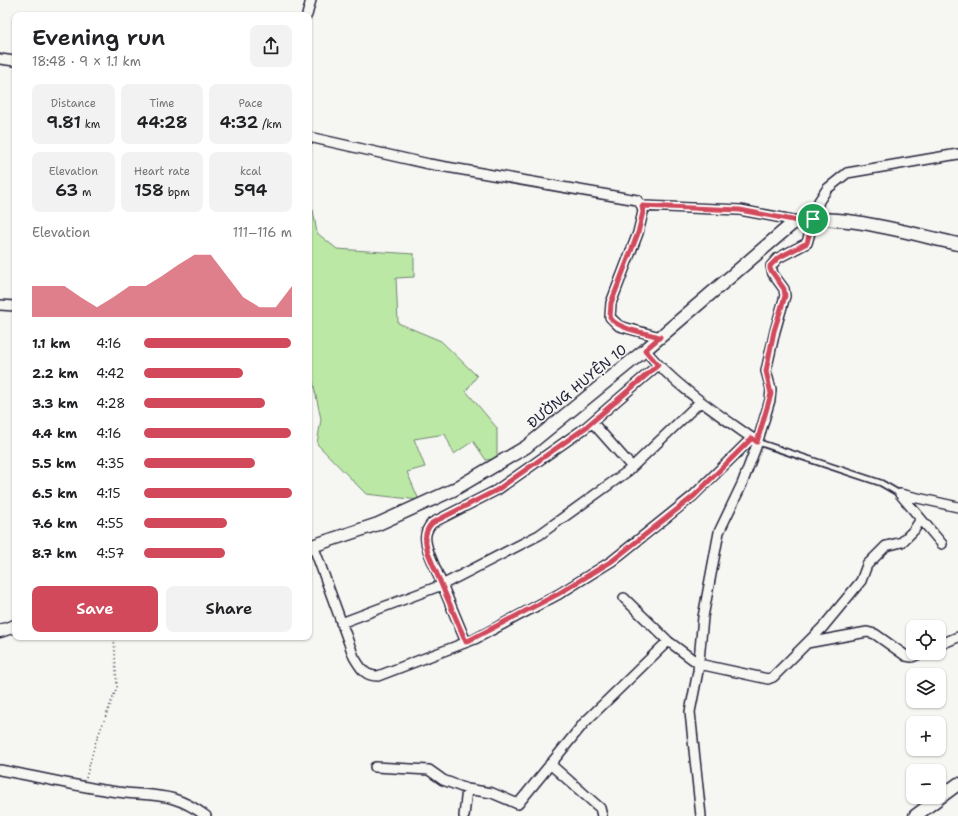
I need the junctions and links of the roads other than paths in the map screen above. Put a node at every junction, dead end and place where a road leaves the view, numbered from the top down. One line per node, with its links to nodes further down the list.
1 (311, 0): 2 (street)
2 (308, 12)
3 (0, 59): 4 (street)
4 (12, 61)
5 (312, 138): 7 (street)
6 (958, 154): 8 (street)
7 (642, 206): 9 (street); 13 (street)
8 (813, 219): 9 (street, ĐƯỜNG HUYỆN 10); 10 (street, ĐƯỜNG HUYỆN 10); 18 (street)
9 (798, 221): 13 (street, ĐƯỜNG HUYỆN 10)
10 (958, 244)
11 (0, 305): 12 (street)
12 (12, 306)
13 (660, 337): 14 (street, ĐƯỜNG HUYỆN 10)
14 (645, 350): 15 (street); 24 (street, ĐƯỜNG HUYỆN 10)
15 (658, 365): 16 (street); 17 (street)
16 (700, 402): 18 (street); 19 (street)
17 (592, 422): 19 (street); 26 (street)
18 (755, 440): 20 (lane); 33 (street); 37 (street)
19 (632, 467): 26 (street)
20 (900, 494): 21 (street); 22 (street)
21 (958, 507)
22 (921, 519): 23 (street); 35 (street)
23 (942, 544)
24 (312, 546)
25 (312, 548): 28 (street)
26 (442, 585): 28 (street); 33 (street)
27 (624, 598): 32 (street)
28 (342, 623): 33 (street)
29 (12, 627): 30 (street)
30 (0, 631)
31 (958, 637): 34 (street)
32 (668, 641): 37 (street); 38 (street)
33 (466, 642)
34 (946, 642)
35 (807, 643): 36 (street); 37 (street)
36 (906, 656)
37 (699, 664): 46 (street)
38 (550, 764): 42 (street); 45 (street)
39 (375, 767): 42 (street)
40 (0, 770): 43 (street)
41 (958, 784): 47 (street)
42 (468, 789): 44 (street)
43 (206, 816)
44 (464, 816)
45 (602, 816)
46 (701, 816)
47 (915, 816)

